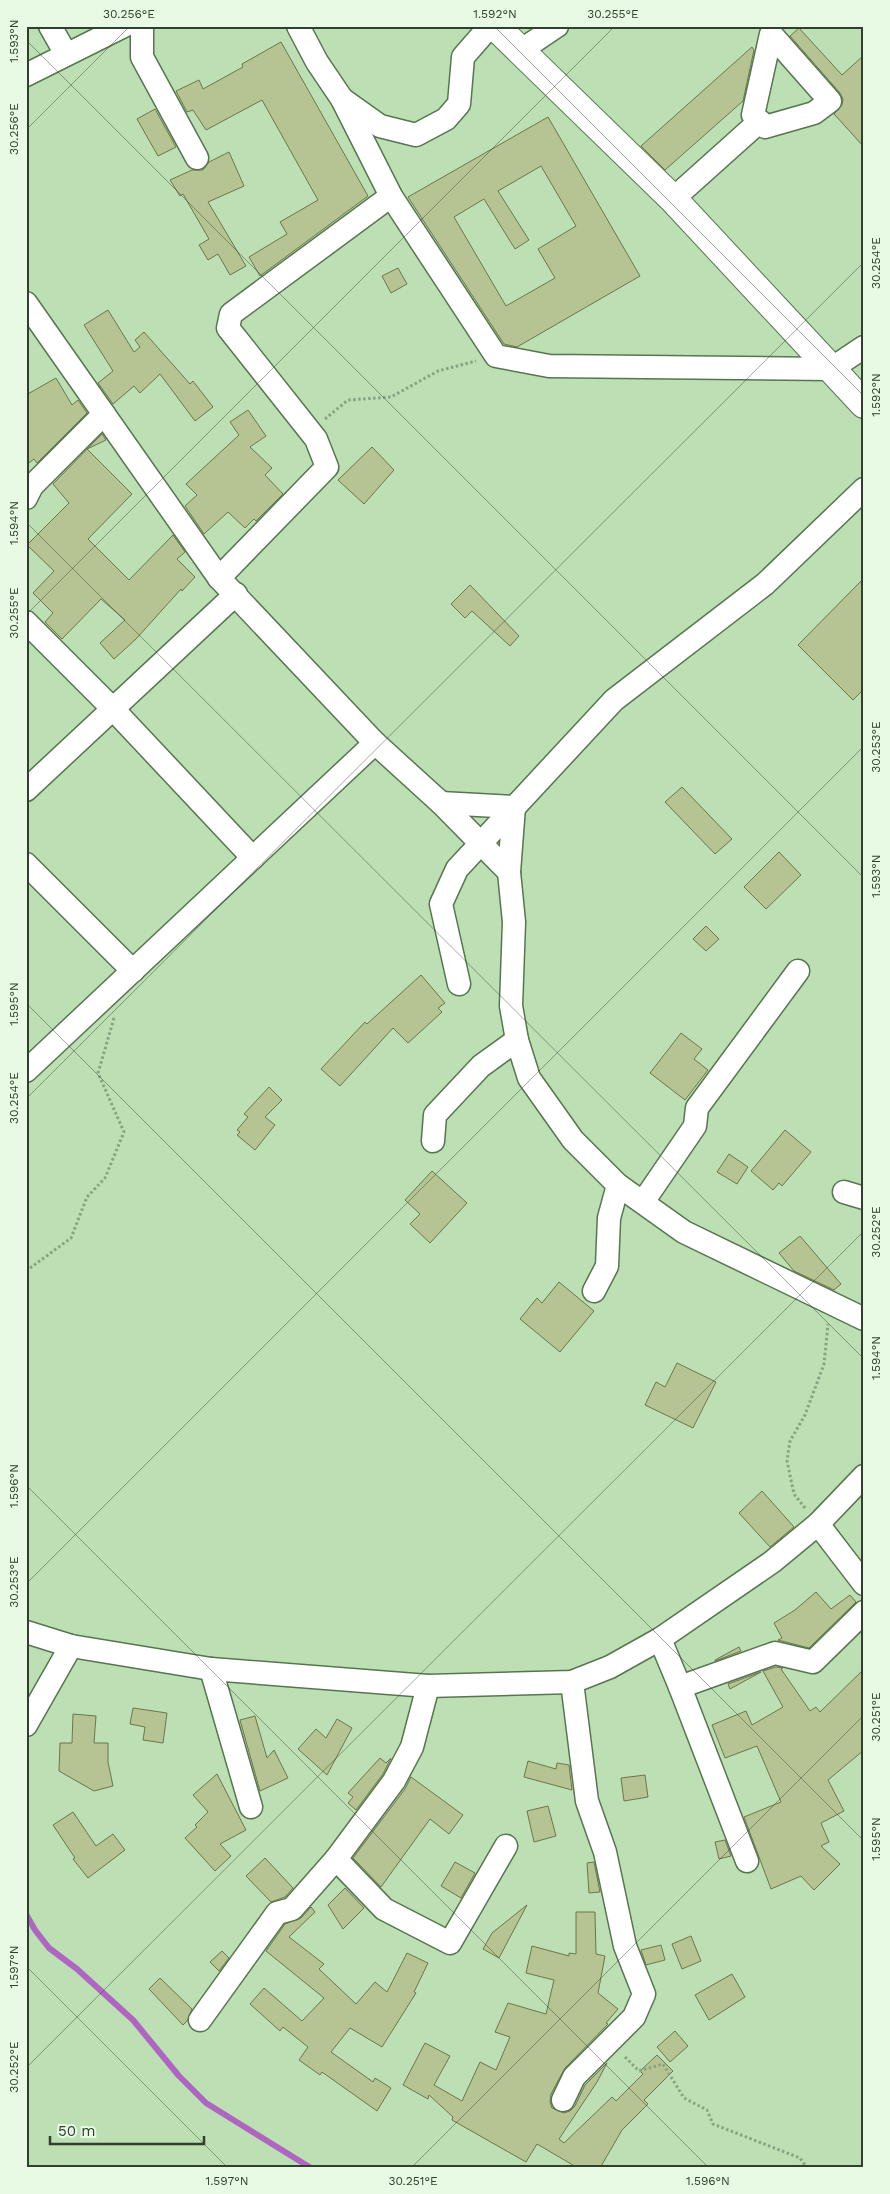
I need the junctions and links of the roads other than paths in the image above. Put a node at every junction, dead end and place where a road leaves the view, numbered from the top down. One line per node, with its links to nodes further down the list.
1 (50, 26): 9 (street)
2 (124, 26): 9 (street)
3 (142, 26): 13 (street)
4 (298, 26): 11 (street)
5 (490, 26): 11 (street)
6 (495, 26): 8 (main road)
7 (557, 26): 8 (street)
8 (520, 51): 15 (main road)
9 (66, 54): 10 (street)
10 (26, 75)
11 (342, 99): 14 (street)
12 (760, 121): 15 (street)
13 (197, 158)
14 (391, 196): 18 (street); 23 (street)
15 (673, 199): 18 (main road)
16 (27, 305): 20 (street)
17 (864, 347): 18 (street)
18 (832, 369): 19 (main road)
19 (864, 404)
20 (104, 414): 22 (street); 23 (street)
21 (864, 489): 30 (street)
22 (26, 498)
23 (219, 578): 24 (street)
24 (236, 594): 26 (street); 27 (street)
25 (26, 622): 26 (street)
26 (113, 709): 28 (street); 32 (street)
27 (375, 743): 29 (street); 32 (street)
28 (26, 790)
29 (441, 802): 30 (street); 31 (street)
30 (514, 807): 31 (street); 34 (street)
31 (481, 842): 34 (street); 37 (street)
32 (253, 858): 35 (street)
33 (26, 864): 35 (street)
34 (509, 872): 38 (street)
35 (133, 971): 39 (street)
36 (798, 971): 42 (street)
37 (459, 984)
38 (517, 1040): 40 (street); 41 (street)
39 (26, 1071)
40 (433, 1141)
41 (618, 1185): 42 (street); 43 (street)
42 (643, 1202): 44 (street)
43 (594, 1291)
44 (864, 1319)
45 (864, 1476): 46 (street)
46 (818, 1524): 47 (street); 50 (street)
47 (864, 1584)
48 (864, 1612): 55 (street)
49 (26, 1632): 51 (street)
50 (660, 1639): 53 (street); 55 (street)
51 (71, 1646): 52 (street); 56 (street)
52 (211, 1669): 54 (street); 57 (street)
53 (572, 1682): 54 (street); 62 (street)
54 (428, 1686): 59 (street)
55 (680, 1686): 60 (street)
56 (26, 1725)
57 (250, 1807)
58 (506, 1846): 59 (street)
59 (336, 1859): 61 (street)
60 (747, 1861)
61 (200, 2020)
62 (563, 2100)

